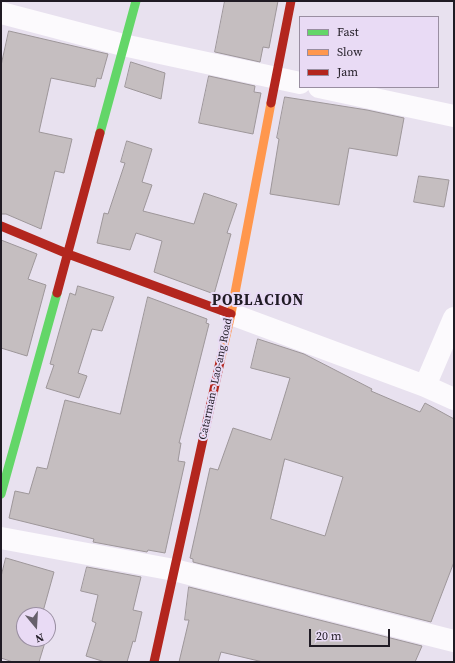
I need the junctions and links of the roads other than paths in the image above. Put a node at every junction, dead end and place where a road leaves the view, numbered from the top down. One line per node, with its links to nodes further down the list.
1 (136, 1): 4 (street)
2 (291, 1): 5 (street, Catarman - Lao-ang Road)
3 (1, 13): 4 (street)
4 (123, 45): 5 (street); 10 (street)
5 (276, 78): 6 (street); 11 (street, Catarman - Lao-ang Road)
6 (299, 83)
7 (324, 88): 8 (street)
8 (454, 116)
9 (1, 226): 10 (street)
10 (68, 254): 11 (street); 15 (street)
11 (231, 314): 13 (street); 17 (street, Catarman - Lao-ang Road)
12 (454, 318): 13 (street)
13 (426, 386): 14 (street)
14 (454, 399)
15 (1, 494)
16 (1, 538): 17 (street)
17 (174, 570): 18 (street); 19 (street, Catarman - Lao-ang Road)
18 (454, 642)
19 (154, 662)

